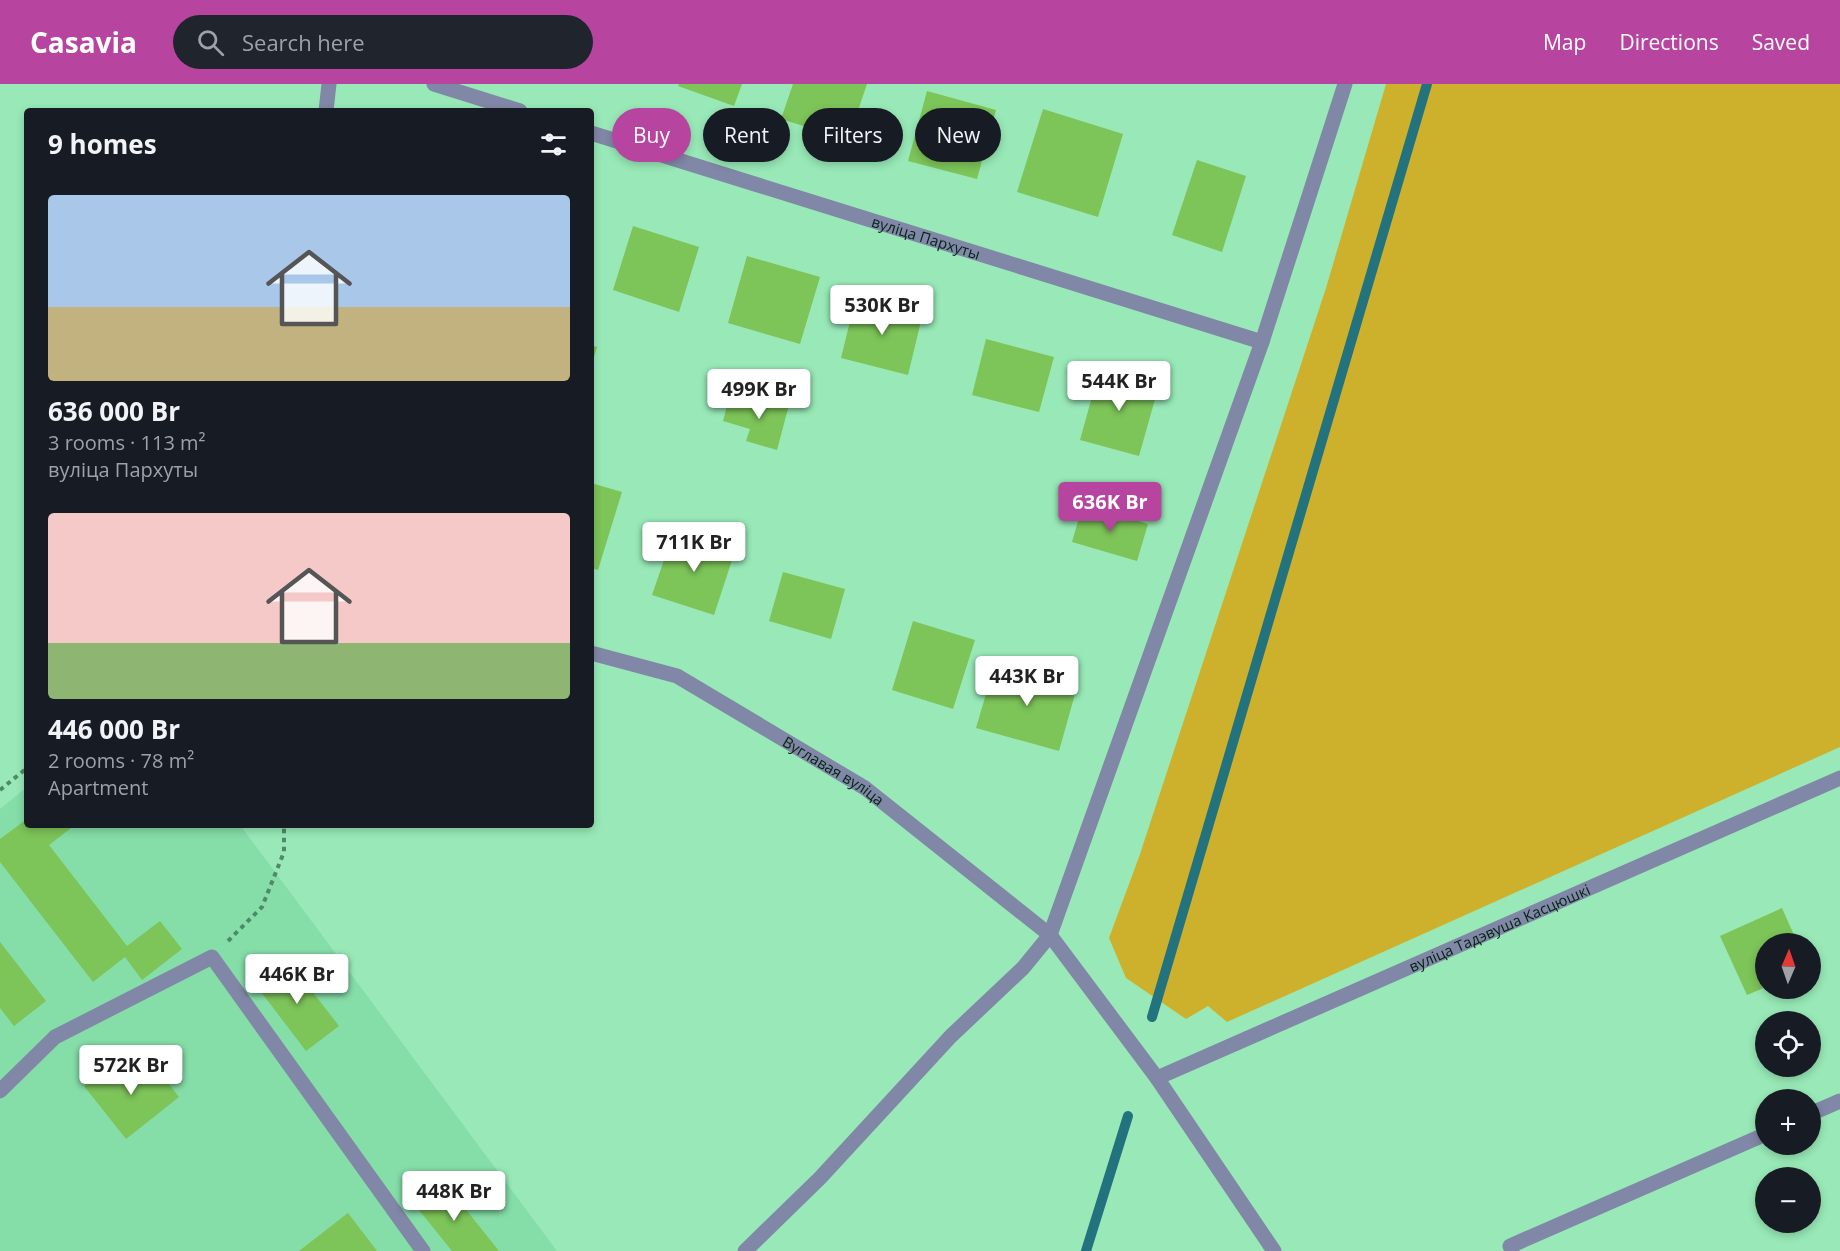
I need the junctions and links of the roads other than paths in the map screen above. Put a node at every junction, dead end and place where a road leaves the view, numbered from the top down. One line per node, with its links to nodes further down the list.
1 (329, 84): 4 (street)
2 (434, 84): 5 (street)
3 (1345, 84): 7 (street)
4 (326, 108)
5 (510, 108)
6 (594, 134): 7 (street, вуліца Пархуты)
7 (1262, 342): 10 (street)
8 (594, 654): 10 (street, Вуглавая вуліца)
9 (1840, 778): 11 (street, вуліца Тадэвуша Касцюшкі)
10 (1050, 935): 11 (street, Вуглавая вуліца); 17 (street)
11 (1157, 1078): 18 (street, Вуглавая вуліца)
12 (0, 1091): 16 (street)
13 (1840, 1101): 14 (street)
14 (1821, 1109)
15 (1755, 1139): 19 (street)
16 (423, 1251)
17 (745, 1251)
18 (1274, 1251)
19 (1512, 1251)

